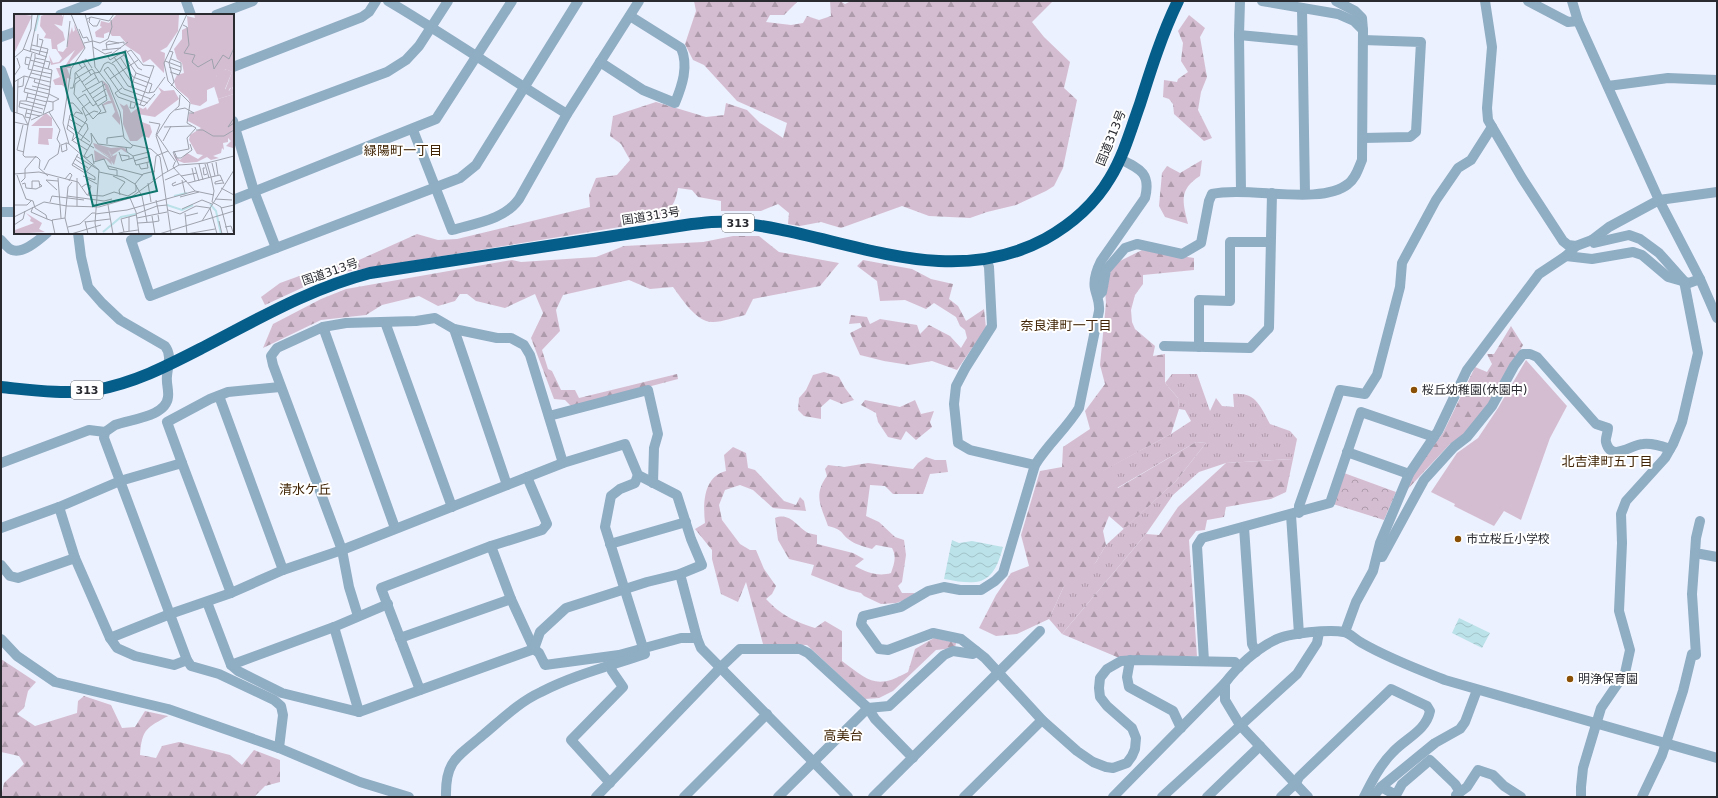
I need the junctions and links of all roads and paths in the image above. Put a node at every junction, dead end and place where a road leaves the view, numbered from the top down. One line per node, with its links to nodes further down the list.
1 (97, 1): 18 (street)
2 (186, 1): 19 (street)
3 (253, 1): 20 (street)
4 (376, 1): 31 (street)
5 (388, 1): 23 (street)
6 (448, 1): 23 (street)
7 (512, 1): 29 (street)
8 (578, 1): 35 (street)
9 (639, 1): 21 (street)
10 (1178, 1): 42 (highway, 国道313号 / 313)
11 (1240, 1): 25 (street)
12 (1262, 1): 17 (street)
13 (1336, 1): 26 (street)
14 (1486, 1): 39 (street)
15 (1528, 1): 22 (street)
16 (1572, 1): 22 (street)
17 (1302, 8): 26 (street); 28 (street)
18 (63, 14)
19 (191, 14)
20 (219, 14)
21 (630, 16): 30 (street); 30 (street)
22 (1578, 21): 34 (street)
23 (432, 26): 29 (street); 38 (street)
24 (14, 32): 27 (street)
25 (1239, 35): 28 (street); 45 (street)
26 (1363, 35): 41 (street); 41 (street)
27 (1, 37)
28 (1302, 41): 48 (street)
29 (476, 57): 35 (street); 40 (street)
30 (600, 62): 37 (street)
31 (234, 67)
32 (1, 70): 36 (street)
33 (1717, 80): 34 (street)
34 (1608, 86): 50 (street)
35 (524, 87): 37 (street); 43 (street)
36 (14, 105)
37 (567, 114): 43 (street)
38 (234, 126): 44 (street)
39 (1492, 127): 59 (street); 75 (street)
40 (413, 130): 43 (street); 44 (street)
41 (1363, 138): 48 (street)
42 (1120, 159): 62 (highway, 国道313号 / 313); 65 (street)
43 (436, 188): 60 (street)
44 (254, 192): 49 (street); 60 (street)
45 (1241, 192): 47 (street); 65 (street)
46 (1717, 192): 50 (street)
47 (1272, 193): 48 (street); 58 (street)
48 (1305, 194)
49 (234, 200)
50 (1659, 200): 57 (street); 63 (street)
51 (1, 212): 52 (street)
52 (14, 212)
53 (46, 234): 56 (street)
54 (78, 234): 72 (street)
55 (146, 234): 60 (street)
56 (1, 240)
57 (1592, 240): 59 (street); 64 (street)
58 (1270, 242): 71 (street); 71 (street)
59 (1576, 246): 61 (street)
60 (276, 248)
61 (1566, 256): 64 (street); 80 (street)
62 (986, 259): 72 (highway, 国道313号 / 313); 86 (street)
63 (1700, 279): 64 (street); 66 (street)
64 (1684, 281): 81 (street)
65 (1098, 296): 86 (street)
66 (1717, 318)
67 (385, 322): 68 (street); 69 (street); 93 (street)
68 (323, 327): 74 (street); 100 (street)
69 (454, 329): 78 (street); 92 (street)
70 (1164, 346): 71 (street)
71 (1198, 347)
72 (169, 365): 73 (highway, 国道313号 / 313); 79 (street)
73 (1, 386)
74 (280, 387): 76 (street); 103 (street)
75 (1365, 394): 77 (street); 95 (street)
76 (219, 396): 84 (street); 109 (street)
77 (1361, 412): 80 (street); 82 (street)
78 (549, 416): 85 (street); 91 (street)
79 (105, 432): 83 (street); 90 (street)
80 (1434, 437): 87 (street)
81 (1670, 449): 105 (street); 146 (street)
82 (1347, 452): 87 (street); 95 (street)
83 (1, 463)
84 (182, 463): 90 (street); 112 (street)
85 (563, 463): 88 (street); 89 (street)
86 (1036, 465): 129 (street)
87 (1409, 474): 105 (street)
88 (638, 475): 91 (street); 101 (street)
89 (528, 477): 92 (street); 102 (street)
90 (120, 482): 94 (street); 116 (street)
91 (653, 483): 97 (street)
92 (506, 485): 93 (street)
93 (452, 506): 100 (street)
94 (59, 507): 99 (street); 107 (street)
95 (1295, 514): 98 (street); 122 (street)
96 (1700, 521): 104 (street)
97 (686, 522): 101 (street); 110 (street)
98 (1244, 527): 130 (street); 133 (street)
99 (1, 528)
100 (395, 528): 103 (street)
101 (610, 544): 111 (street)
102 (491, 546): 113 (street); 115 (street)
103 (342, 550): 109 (street); 117 (street)
104 (1696, 553): 106 (street); 149 (street)
105 (1377, 557): 121 (street)
106 (1717, 557)
107 (75, 558): 108 (street); 123 (street)
108 (1, 565)
109 (283, 570): 112 (street)
110 (680, 574): 111 (street); 125 (street)
111 (625, 589): 127 (street); 128 (street)
112 (231, 593): 114 (street)
113 (511, 599): 124 (street); 128 (street)
114 (207, 602): 116 (street); 134 (street)
115 (388, 604): 117 (street); 124 (street)
116 (170, 614): 123 (street); 131 (street)
117 (358, 616): 118 (street)
118 (334, 627): 134 (street); 143 (street)
119 (1040, 631): 138 (street)
120 (1320, 632): 121 (street); 122 (street); 147 (street)
121 (1345, 632): 141 (street)
122 (1299, 634): 130 (street)
123 (110, 638): 131 (street)
124 (400, 638): 140 (street)
125 (697, 638): 127 (street); 136 (street)
126 (1, 639): 151 (street)
127 (644, 648): 128 (street); 135 (street)
128 (534, 649): 140 (street)
129 (976, 651): 138 (street); 142 (street)
130 (1256, 652): 137 (street)
131 (187, 660): 151 (street)
132 (1130, 660): 133 (street); 145 (street); 148 (street)
133 (1204, 661): 137 (street)
134 (231, 665): 143 (street)
135 (611, 666): 155 (street); 160 (street)
136 (721, 667): 142 (street); 144 (street); 155 (street)
137 (1239, 667): 139 (street)
138 (998, 673): 145 (street); 152 (street)
139 (1225, 684): 147 (street); 148 (street)
140 (420, 690): 143 (street)
141 (1477, 690): 146 (street); 157 (street)
142 (868, 708): 152 (street); 154 (street)
143 (359, 712)
144 (767, 714): 154 (street); 162 (street)
145 (1042, 720): 166 (street)
146 (1597, 724): 149 (street); 175 (street)
147 (1240, 725): 150 (street); 168 (street)
148 (1181, 728): 167 (street)
149 (1666, 743): 153 (street); 176 (street)
150 (1260, 746): 156 (street); 169 (street)
151 (279, 748): 159 (street)
152 (913, 758): 165 (street)
153 (1717, 758)
154 (814, 761): 163 (street); 164 (street)
155 (610, 783): 161 (street)
156 (1296, 783): 170 (street); 171 (street); 172 (street)
157 (1381, 787): 158 (street); 173 (street)
158 (1458, 794): 174 (street)
159 (409, 797)
160 (446, 797)
161 (596, 797)
162 (684, 797)
163 (778, 797)
164 (848, 797)
165 (873, 797)
166 (964, 797)
167 (1113, 797)
168 (1162, 797)
169 (1207, 797)
170 (1281, 797)
171 (1308, 797)
172 (1364, 797)
173 (1373, 797)
174 (1521, 797)
175 (1581, 797)
176 (1642, 797)

